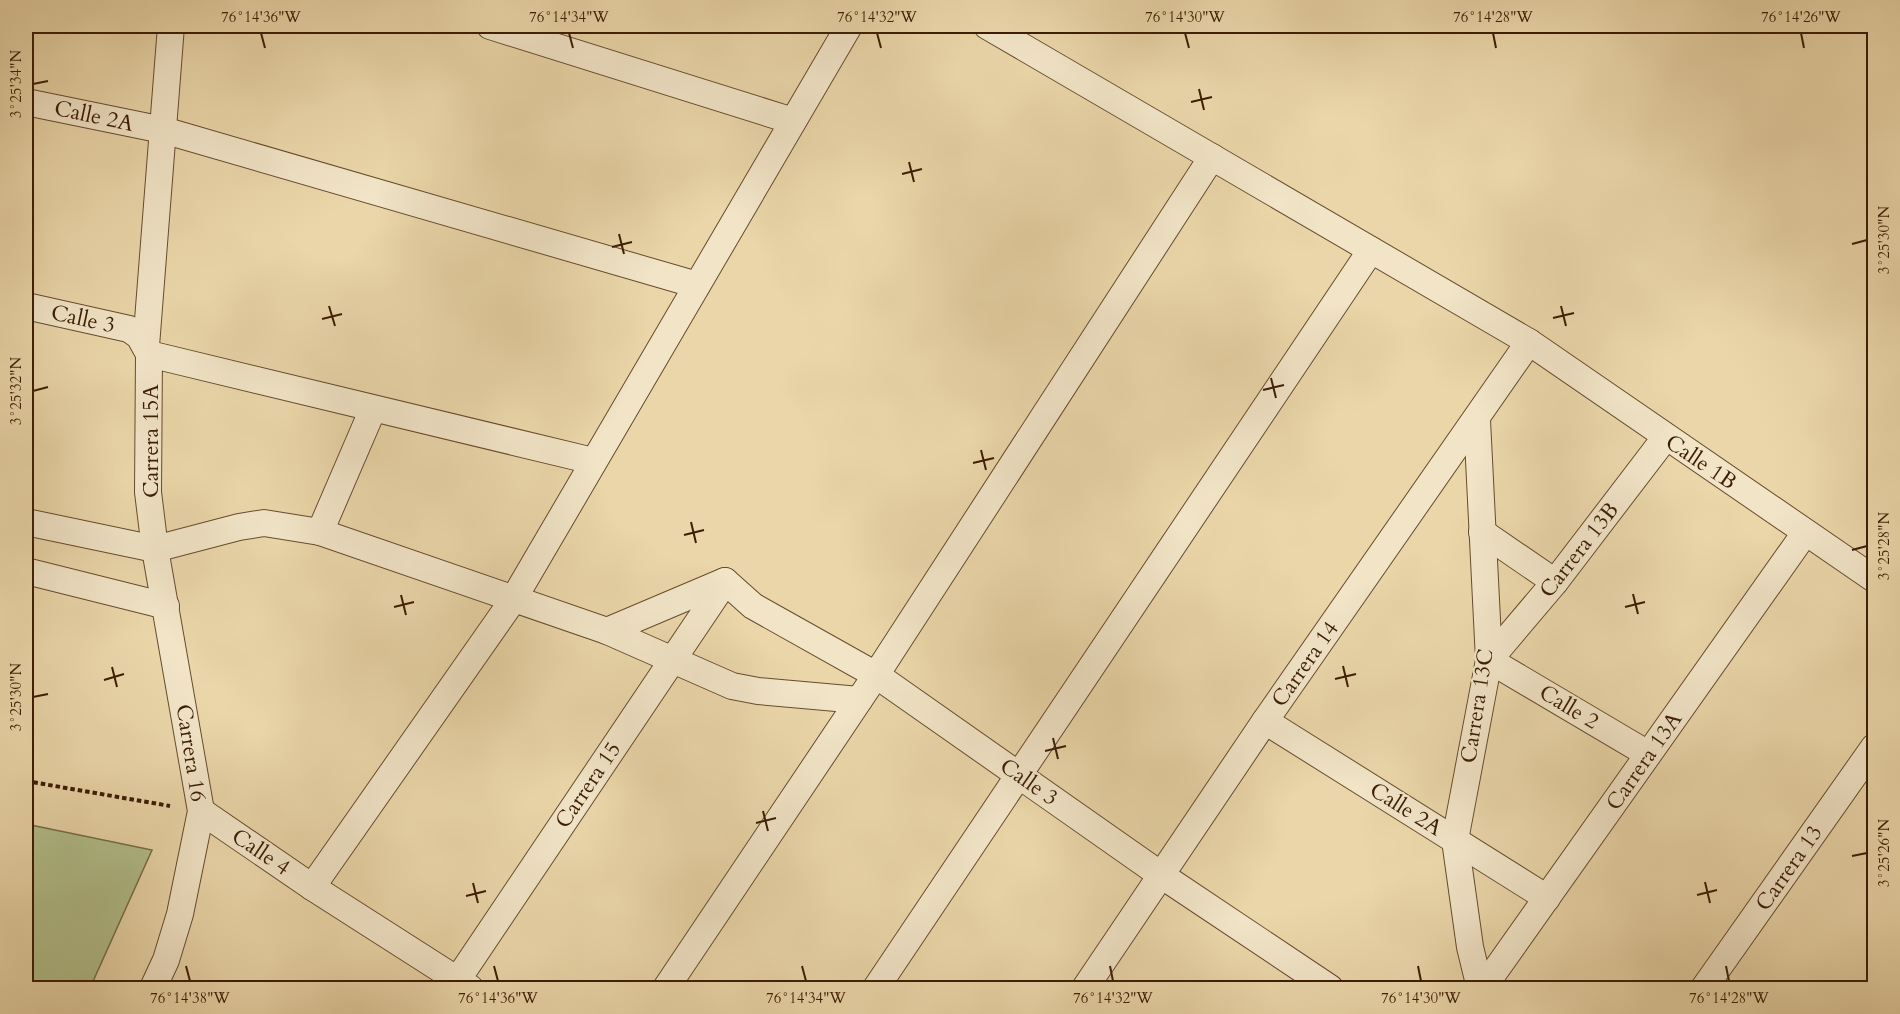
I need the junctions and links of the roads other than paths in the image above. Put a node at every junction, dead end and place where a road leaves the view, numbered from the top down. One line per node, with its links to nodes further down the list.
1 (171, 26): 7 (street, Carrera 15A)
2 (490, 26): 6 (street)
3 (849, 26): 6 (street)
4 (987, 26): 8 (street, Calle 1B)
5 (26, 102): 7 (street, Calle 2A)
6 (793, 121): 10 (street)
7 (163, 130): 10 (street, Calle 2A); 13 (street, Carrera 15A)
8 (1212, 157): 9 (street, Calle 1B); 32 (street)
9 (1371, 250): 12 (street, Calle 1B); 37 (street)
10 (697, 285): 17 (street)
11 (26, 306): 13 (street, Calle 3)
12 (1529, 342): 15 (street, Carrera 14); 16 (street, Calle 1B)
13 (145, 345): 14 (street, Calle 3); 22 (street, Carrera 15A)
14 (373, 410): 17 (street, Calle 3); 19 (street)
15 (1477, 420): 20 (street, Carrera 13C); 34 (street, Carrera 14)
16 (1665, 438): 21 (street, Calle 1B); 26 (street, Carrera 13B)
17 (593, 461): 27 (street)
18 (26, 522): 22 (street)
19 (320, 532): 22 (street); 27 (street)
20 (1482, 532): 26 (street); 31 (street, Carrera 13C)
21 (1805, 533): 24 (street, Calle 1B); 35 (street, Carrera 13A)
22 (155, 549): 28 (street, Carrera 16)
23 (26, 572): 28 (street)
24 (1875, 579)
25 (725, 581): 29 (street); 30 (street, Carrera 15); 32 (street, Calle 3)
26 (1555, 582): 31 (street, Carrera 13B)
27 (513, 600): 29 (street); 41 (street)
28 (166, 606): 38 (street, Carrera 16)
29 (607, 631): 30 (street)
30 (672, 660): 33 (street); 43 (street, Carrera 15)
31 (1489, 660): 35 (street, Calle 2); 39 (street, Carrera 13C)
32 (876, 675): 33 (street); 37 (street, Calle 3)
33 (859, 700): 45 (street)
34 (1265, 721): 39 (street, Calle 2A); 40 (street, Carrera 14)
35 (1648, 754): 42 (street, Carrera 13A)
36 (1872, 756): 50 (street, Carrera 13)
37 (1021, 775): 40 (street, Calle 3); 46 (street)
38 (201, 811): 41 (street, Calle 4); 44 (street, Carrera 16)
39 (1455, 840): 42 (street, Calle 2A); 49 (street, Carrera 13C)
40 (1161, 875): 47 (street, Carrera 14); 48 (street, Calle 3)
41 (312, 887): 43 (street, Calle 4)
42 (1547, 898): 49 (street, Carrera 13A)
43 (460, 986)
44 (153, 988)
45 (666, 988)
46 (876, 988)
47 (1085, 988)
48 (1330, 988)
49 (1481, 988)
50 (1704, 988)

